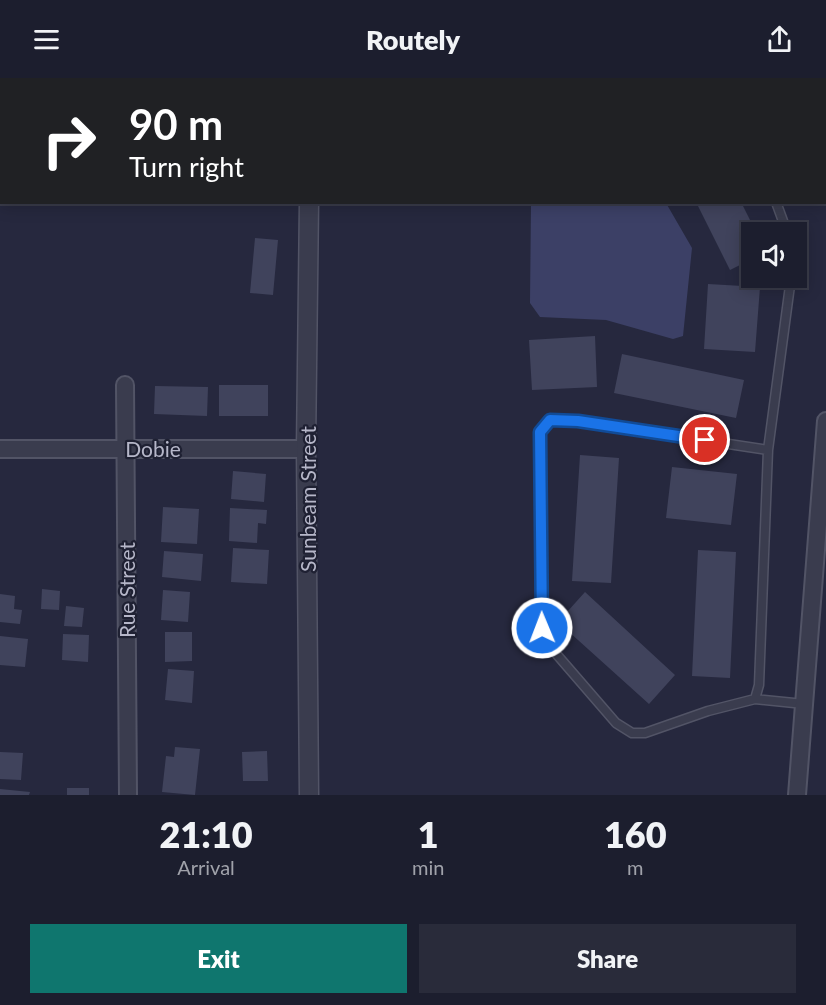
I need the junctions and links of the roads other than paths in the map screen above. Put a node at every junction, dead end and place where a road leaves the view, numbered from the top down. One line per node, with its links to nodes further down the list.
1 (309, 204): 8 (street, Sunbeam Street)
2 (777, 204): 3 (lane)
3 (783, 222)
4 (790, 288): 10 (lane)
5 (125, 385): 7 (street, Rue Street)
6 (826, 421): 12 (street)
7 (124, 448): 8 (street, Dobie); 9 (street, Dobie); 13 (street, Rue Street)
8 (306, 448): 14 (street, Sunbeam Street)
9 (0, 449)
10 (768, 450): 11 (lane); 11 (lane)
11 (755, 699): 12 (lane)
12 (804, 704): 15 (street)
13 (128, 795)
14 (309, 795)
15 (797, 795)

